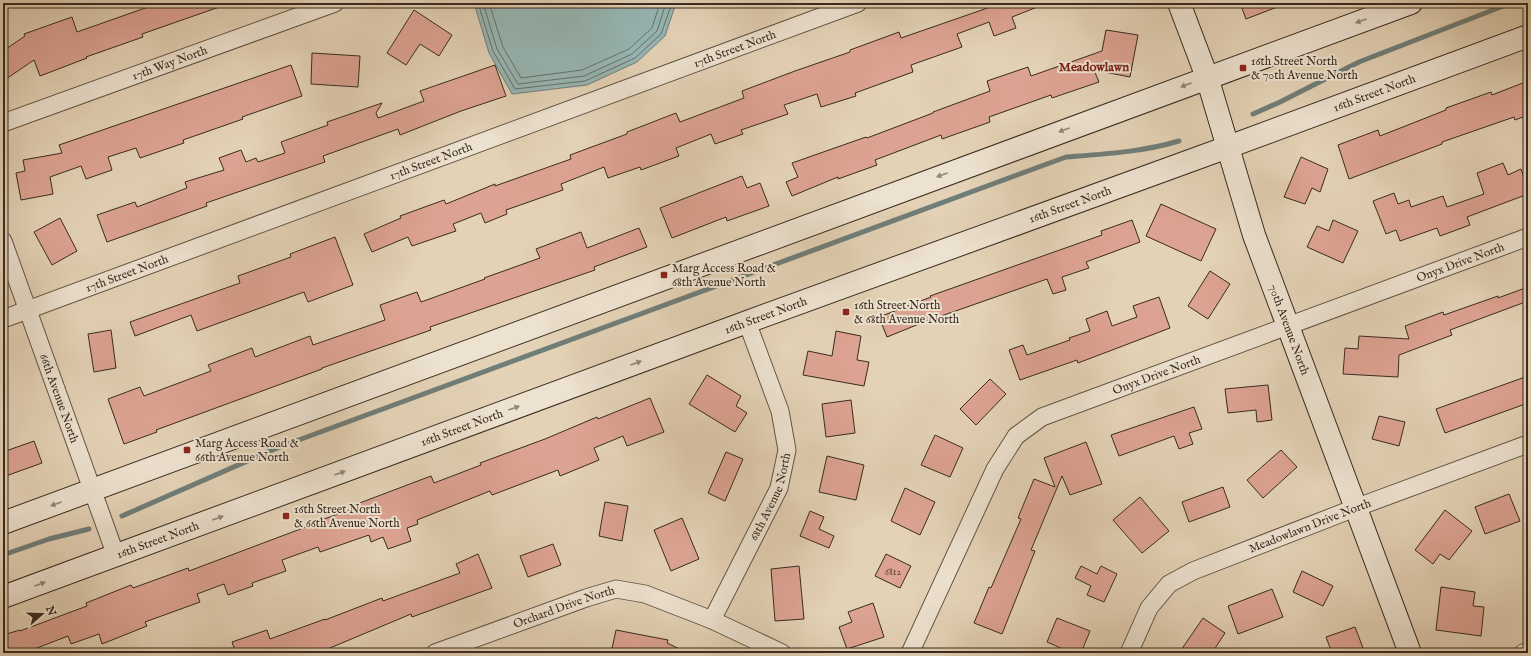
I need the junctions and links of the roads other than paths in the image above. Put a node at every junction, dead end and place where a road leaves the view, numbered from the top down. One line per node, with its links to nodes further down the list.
1 (335, 3): 7 (street, 17th Way North)
2 (858, 3): 11 (street, 17th Street North)
3 (1179, 3): 6 (street, 70th Avenue North)
4 (1411, 3): 6 (street, one-way to 6)
5 (1528, 36): 8 (street, 16th Street North)
6 (1207, 77): 8 (street, 70th Avenue North); 16 (street, one-way to 16)
7 (3, 123)
8 (1228, 147): 13 (street, 16th Street North); 14 (street, 70th Avenue North)
9 (1528, 237): 14 (street, Onyx Drive North)
10 (3, 241): 11 (street, 66th Avenue North)
11 (28, 310): 12 (street, 17th Street North); 16 (street, 66th Avenue North)
12 (3, 319)
13 (747, 322): 19 (street, 16th Street North, one-way to 13); 21 (street, 68th Avenue North)
14 (1288, 326): 17 (street, 70th Avenue North); 25 (street, Onyx Drive North)
15 (1528, 444): 17 (street, Meadowlawn Drive North)
16 (92, 491): 18 (street, one-way to 18); 19 (street, 66th Avenue North)
17 (1355, 508): 26 (street, Meadowlawn Drive North); 27 (street, 70th Avenue North)
18 (3, 523)
19 (116, 556): 20 (street, 16th Street North, one-way to 19)
20 (3, 597)
21 (712, 620): 23 (street, Orchard Drive North); 24 (street, Orchard Drive North)
22 (1528, 651): 28 (street)
23 (435, 653)
24 (782, 653)
25 (910, 653)
26 (1129, 653)
27 (1410, 653)
28 (1522, 653)

